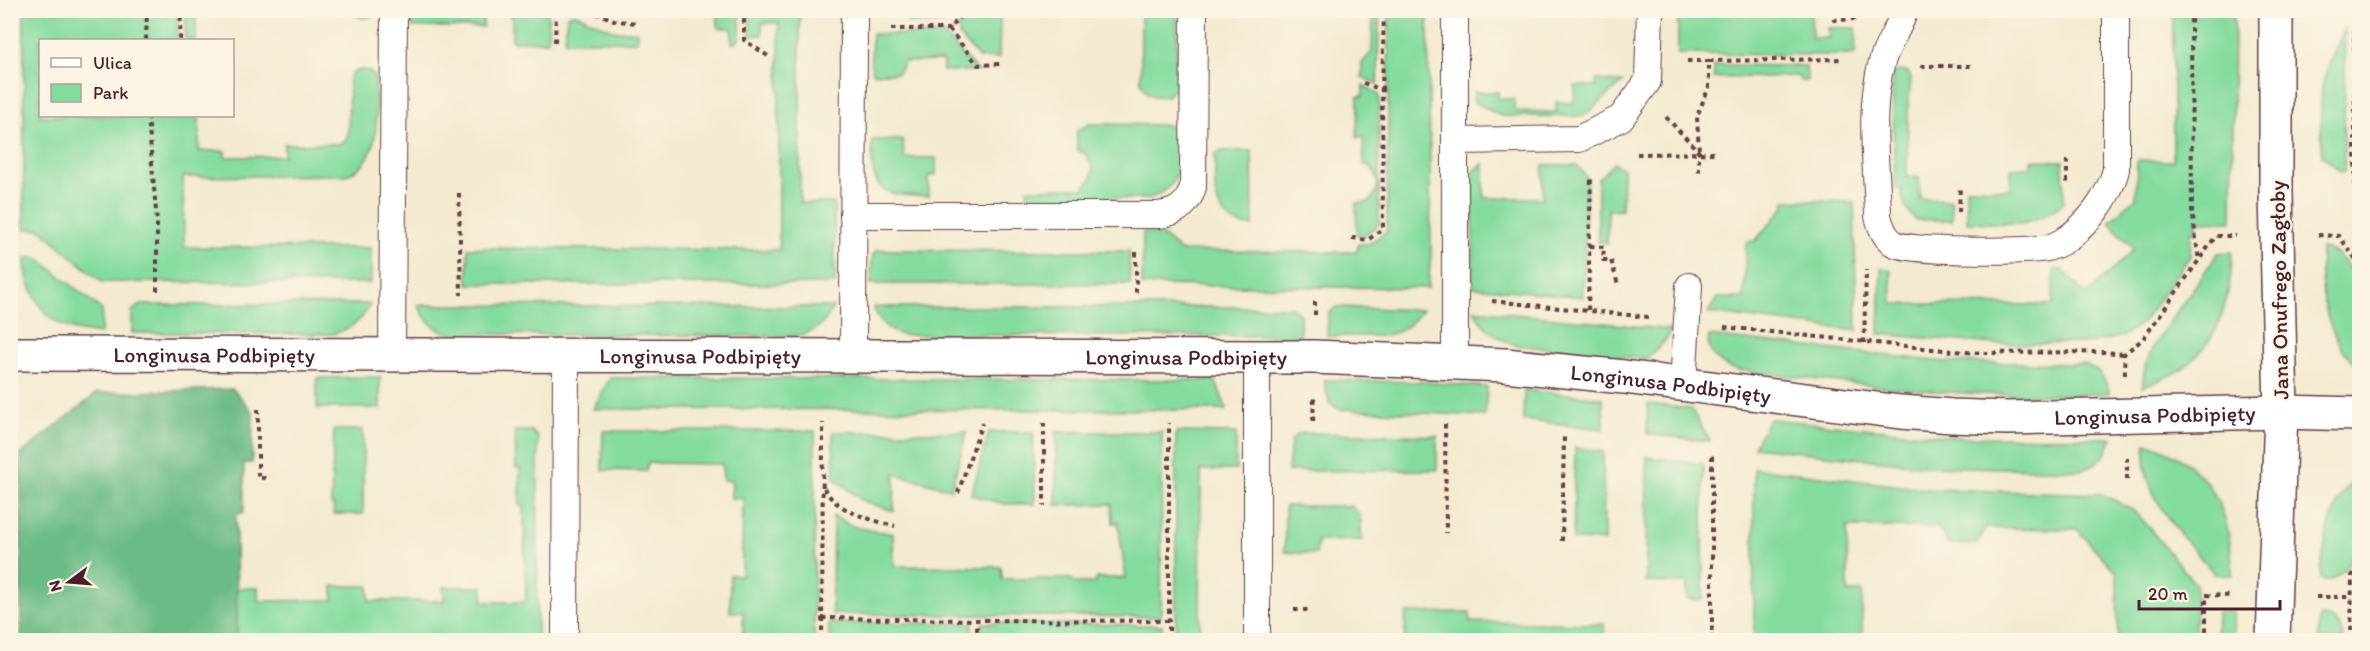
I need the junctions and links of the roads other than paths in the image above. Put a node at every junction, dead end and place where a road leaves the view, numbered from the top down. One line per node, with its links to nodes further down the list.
1 (394, 10): 13 (lane)
2 (1194, 10): 10 (lane)
3 (1455, 10): 9 (lane)
4 (1650, 10): 9 (lane)
5 (1905, 10): 6 (lane)
6 (2116, 10)
7 (2276, 10): 19 (street, Jana Onufrego Zagłoby)
8 (854, 20): 10 (lane)
9 (1455, 141): 17 (lane)
10 (853, 215): 15 (lane)
11 (1689, 286): 18 (lane)
12 (10, 354): 13 (street, Longinusa Podbipięty)
13 (392, 355): 14 (street, Longinusa Podbipięty)
14 (566, 356): 15 (street, Longinusa Podbipięty); 21 (lane)
15 (853, 356): 16 (street, Longinusa Podbipięty)
16 (1257, 357): 17 (street, Longinusa Podbipięty); 22 (lane)
17 (1455, 362): 18 (street, Longinusa Podbipięty)
18 (1683, 385): 19 (street, Longinusa Podbipięty)
19 (2282, 412): 20 (street, Longinusa Podbipięty); 23 (street, Jana Onufrego Zagłoby)
20 (2360, 414)
21 (565, 640)
22 (1257, 640)
23 (2272, 640)

